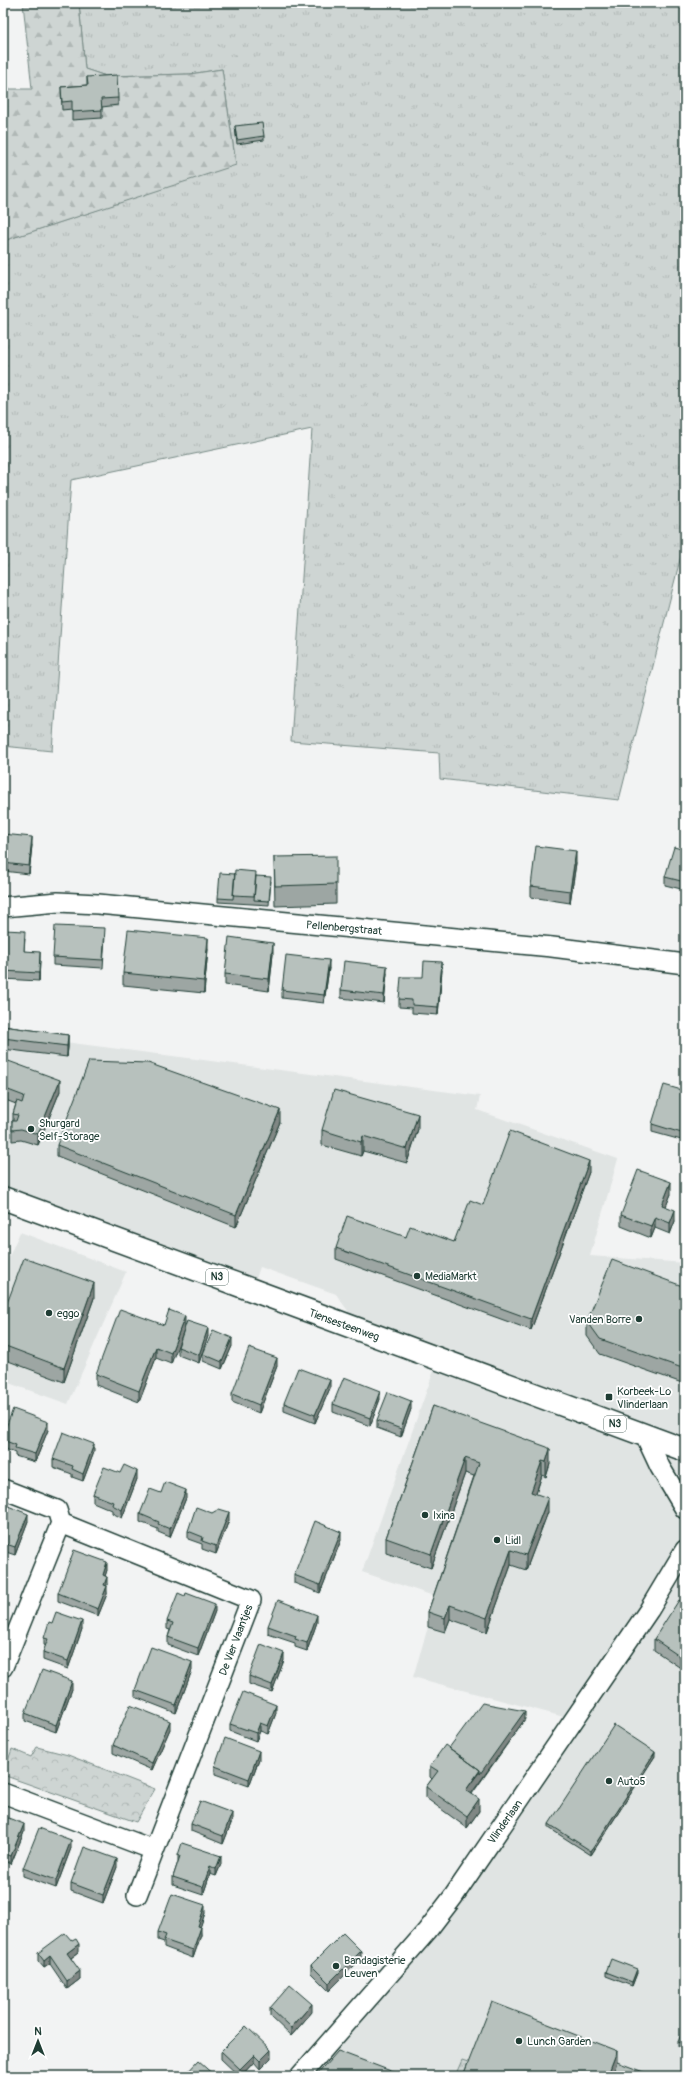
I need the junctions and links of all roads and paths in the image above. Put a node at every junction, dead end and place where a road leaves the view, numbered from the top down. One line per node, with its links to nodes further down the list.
1 (3, 907): 2 (street, Pellenbergstraat)
2 (685, 964)
3 (3, 1198): 4 (main road, Tiensesteenweg / N3)
4 (645, 1435): 5 (main road, Tiensesteenweg / N3); 7 (street)
5 (685, 1450)
6 (3, 1489): 8 (street)
7 (685, 1509)
8 (61, 1523): 10 (street); 12 (street, De Vier Vaantjes)
9 (685, 1550): 14 (street, Vlinderlaan)
10 (3, 1667)
11 (3, 1793): 12 (street)
12 (154, 1850): 13 (street, De Vier Vaantjes)
13 (137, 1895)
14 (300, 2076)

